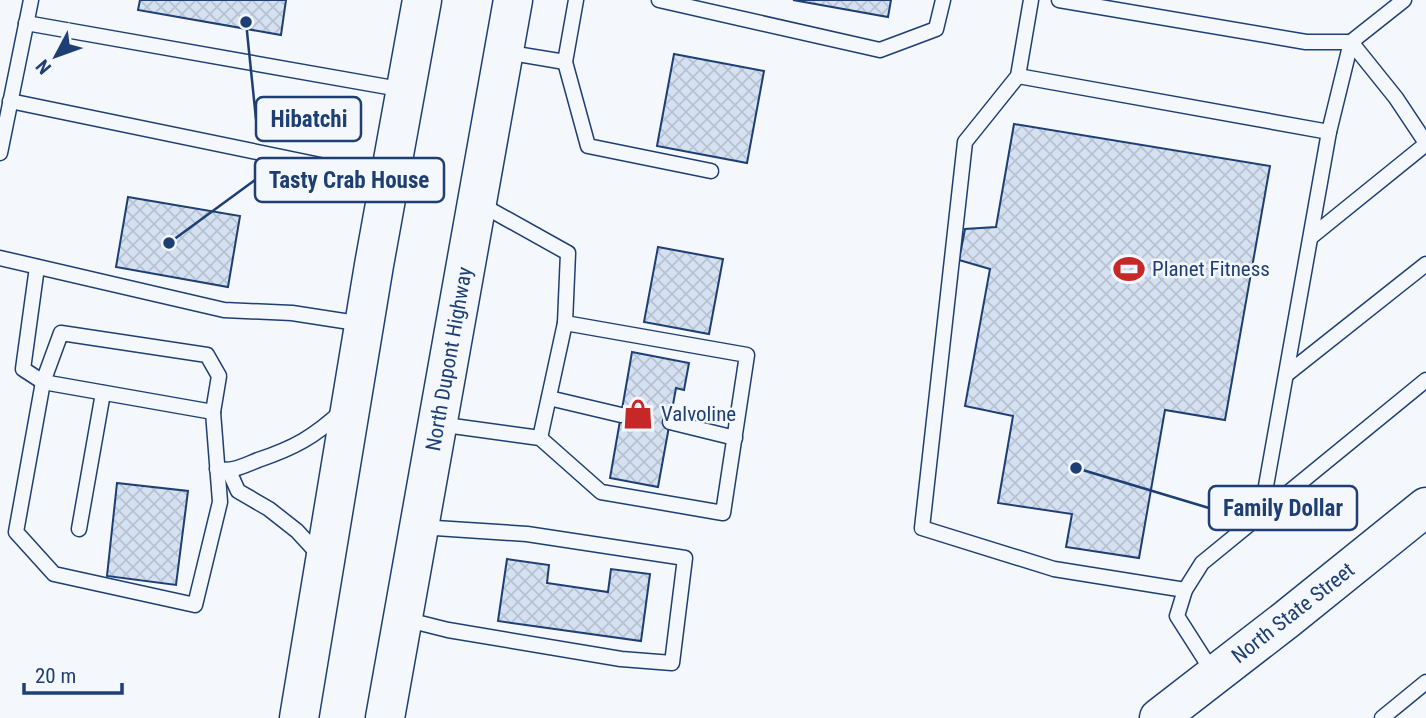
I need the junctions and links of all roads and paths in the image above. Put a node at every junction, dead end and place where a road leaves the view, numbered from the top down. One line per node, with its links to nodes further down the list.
1 (31, 0): 10 (lane)
2 (422, 0): 15 (main road)
3 (513, 0): 12 (main road, North Dupont Highway)
4 (576, 0): 13 (lane)
5 (659, 0): 6 (lane)
6 (943, 0)
7 (1031, 0): 14 (lane)
8 (1059, 0): 11 (lane)
9 (1404, 0): 11 (lane)
10 (26, 23): 15 (lane); 16 (lane)
11 (1351, 42): 17 (lane); 18 (lane)
12 (504, 52): 13 (lane); 22 (main road, North Dupont Highway)
13 (565, 62): 20 (lane)
14 (1018, 76): 17 (lane); 47 (lane)
15 (406, 90): 21 (main road)
16 (10, 101): 19 (lane); 21 (lane)
17 (1329, 132): 23 (lane)
18 (1426, 144): 23 (lane)
19 (0, 153)
20 (711, 171)
21 (390, 180): 28 (main road)
22 (477, 202): 27 (lane); 38 (main road, North Dupont Highway)
23 (1311, 237): 29 (lane)
24 (0, 258): 26 (lane)
25 (1426, 264): 29 (lane)
26 (37, 267): 28 (lane); 31 (lane)
27 (565, 323): 33 (lane); 40 (lane)
28 (364, 324): 34 (main road)
29 (1287, 374): 43 (lane)
30 (1426, 380): 43 (lane)
31 (43, 382): 32 (lane); 35 (lane); 41 (lane)
32 (103, 393): 35 (lane); 45 (lane)
33 (548, 398): 36 (lane); 39 (lane)
34 (351, 402): 41 (lane); 46 (main road)
35 (213, 412): 41 (lane)
36 (621, 415)
37 (670, 422): 40 (lane)
38 (437, 424): 39 (lane); 44 (main road, North Dupont Highway)
39 (540, 438): 40 (lane)
40 (736, 438)
41 (223, 470): 46 (lane)
42 (1426, 507): 49 (main road, North State Street)
43 (1261, 514): 47 (lane)
44 (419, 527): 48 (main road, North Dupont Highway); 48 (lane)
45 (79, 528)
46 (325, 561): 51 (main road)
47 (1185, 590): 49 (lane)
48 (403, 619): 52 (main road, North Dupont Highway)
49 (1214, 675): 53 (main road, North State Street)
50 (1426, 682): 54 (lane)
51 (299, 718)
52 (385, 718)
53 (1158, 718)
54 (1382, 718)

